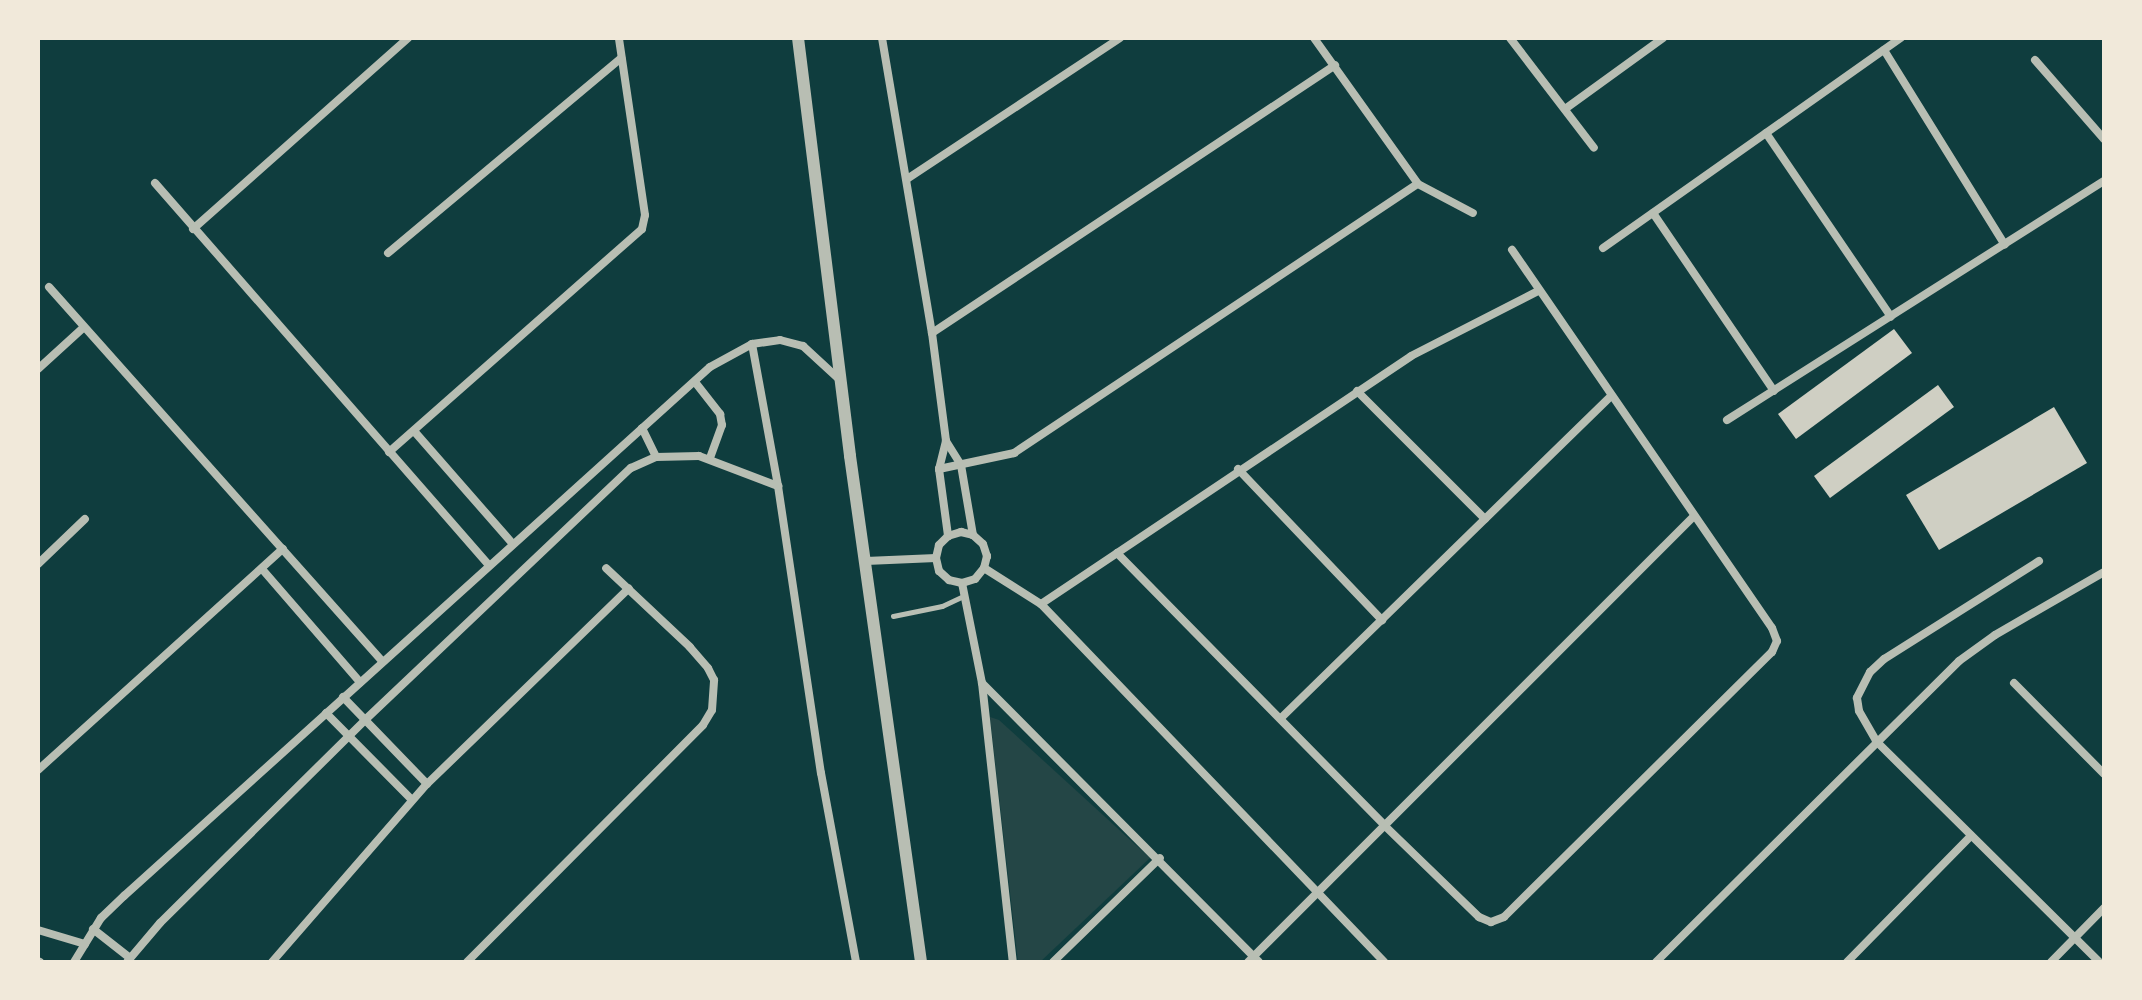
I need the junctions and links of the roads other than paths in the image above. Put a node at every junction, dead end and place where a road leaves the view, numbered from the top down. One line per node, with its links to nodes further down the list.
1 (408, 38): 24 (street)
2 (619, 38): 11 (street)
3 (798, 38): 37 (street)
4 (882, 38): 18 (street)
5 (1120, 38): 18 (street)
6 (1314, 38): 13 (street)
7 (1510, 38): 14 (street)
8 (1663, 38): 14 (street)
9 (1901, 38): 10 (street)
10 (1884, 50): 15 (street); 25 (street)
11 (621, 58): 28 (street); 43 (street)
12 (2035, 60): 16 (street)
13 (1335, 65): 21 (street); 33 (street)
14 (1565, 109): 17 (street)
15 (1766, 133): 23 (street); 31 (street)
16 (2104, 139)
17 (1594, 148)
18 (907, 179): 33 (street)
19 (2104, 181): 25 (street)
20 (155, 183): 24 (street)
21 (1418, 184): 22 (street); 48 (street)
22 (1473, 213)
23 (1653, 213): 26 (street); 39 (street)
24 (193, 229): 45 (street)
25 (2005, 245): 31 (street)
26 (1603, 248)
27 (1512, 250): 30 (street)
28 (388, 253)
29 (49, 287): 32 (street)
30 (1538, 291): 38 (street); 40 (street)
31 (1891, 317): 39 (street)
32 (84, 327): 35 (street); 58 (street)
33 (932, 333): 44 (street)
34 (752, 344): 36 (street); 37 (street); 51 (street)
35 (38, 369)
36 (695, 382): 42 (street); 47 (street)
37 (841, 382): 61 (street)
38 (1357, 391): 50 (street); 54 (street)
39 (1774, 391): 41 (street)
40 (1611, 396): 52 (street); 54 (street)
41 (1727, 420)
42 (642, 428): 46 (street); 57 (street)
43 (414, 431): 45 (street); 57 (street)
44 (946, 441): 48 (street); 49 (street)
45 (389, 452): 64 (street)
46 (656, 457): 47 (street); 82 (street)
47 (710, 458): 51 (street)
48 (961, 465): 49 (street); 55 (street)
49 (939, 469): 56 (street)
50 (1238, 469): 59 (street); 74 (street)
51 (778, 486): 103 (street)
52 (1693, 517): 89 (street); 89 (street)
53 (85, 519): 63 (street)
54 (1485, 519): 74 (street)
55 (973, 535): 56 (street); 66 (street)
56 (948, 536): 60 (street)
57 (512, 543): 64 (street)
58 (283, 549): 67 (street); 75 (street)
59 (1117, 553): 72 (street); 81 (street)
60 (936, 558): 61 (street); 69 (street)
61 (866, 561): 104 (street)
62 (2039, 561): 84 (street)
63 (38, 564)
64 (488, 564): 75 (street)
65 (606, 568): 70 (street)
66 (984, 568): 69 (street); 72 (street)
67 (262, 569): 76 (street); 85 (street)
68 (2102, 575): 84 (street)
69 (962, 583): 71 (street)
70 (629, 588): 87 (street); 102 (street)
71 (963, 596): 73 (lane); 77 (street)
72 (1041, 604): 92 (street)
73 (893, 616)
74 (1382, 620): 81 (street)
75 (382, 661): 76 (street)
76 (360, 682): 79 (street)
77 (982, 683): 91 (street); 105 (street)
78 (2014, 683): 86 (street)
79 (343, 697): 80 (street); 82 (street)
80 (326, 713): 83 (street); 94 (street)
81 (1281, 718): 89 (street)
82 (365, 720): 83 (street); 87 (street)
83 (349, 736): 88 (street); 98 (street)
84 (1876, 741): 90 (street); 108 (street)
85 (38, 770)
86 (2104, 774)
87 (427, 784): 88 (street)
88 (412, 800): 101 (street)
89 (1385, 826): 92 (street)
90 (1971, 836): 96 (street); 109 (street)
91 (1160, 858): 99 (street); 106 (street)
92 (1317, 894): 99 (street); 107 (street)
93 (2104, 908): 96 (street)
94 (93, 929): 97 (street); 98 (street)
95 (38, 930): 97 (street)
96 (2075, 938): 110 (street); 111 (street)
97 (85, 944): 100 (street)
98 (128, 960)
99 (1253, 960)
100 (74, 962)
101 (272, 962)
102 (467, 962)
103 (856, 962)
104 (921, 962)
105 (1013, 962)
106 (1053, 962)
107 (1384, 962)
108 (1656, 962)
109 (1847, 962)
110 (2051, 962)
111 (2099, 962)

